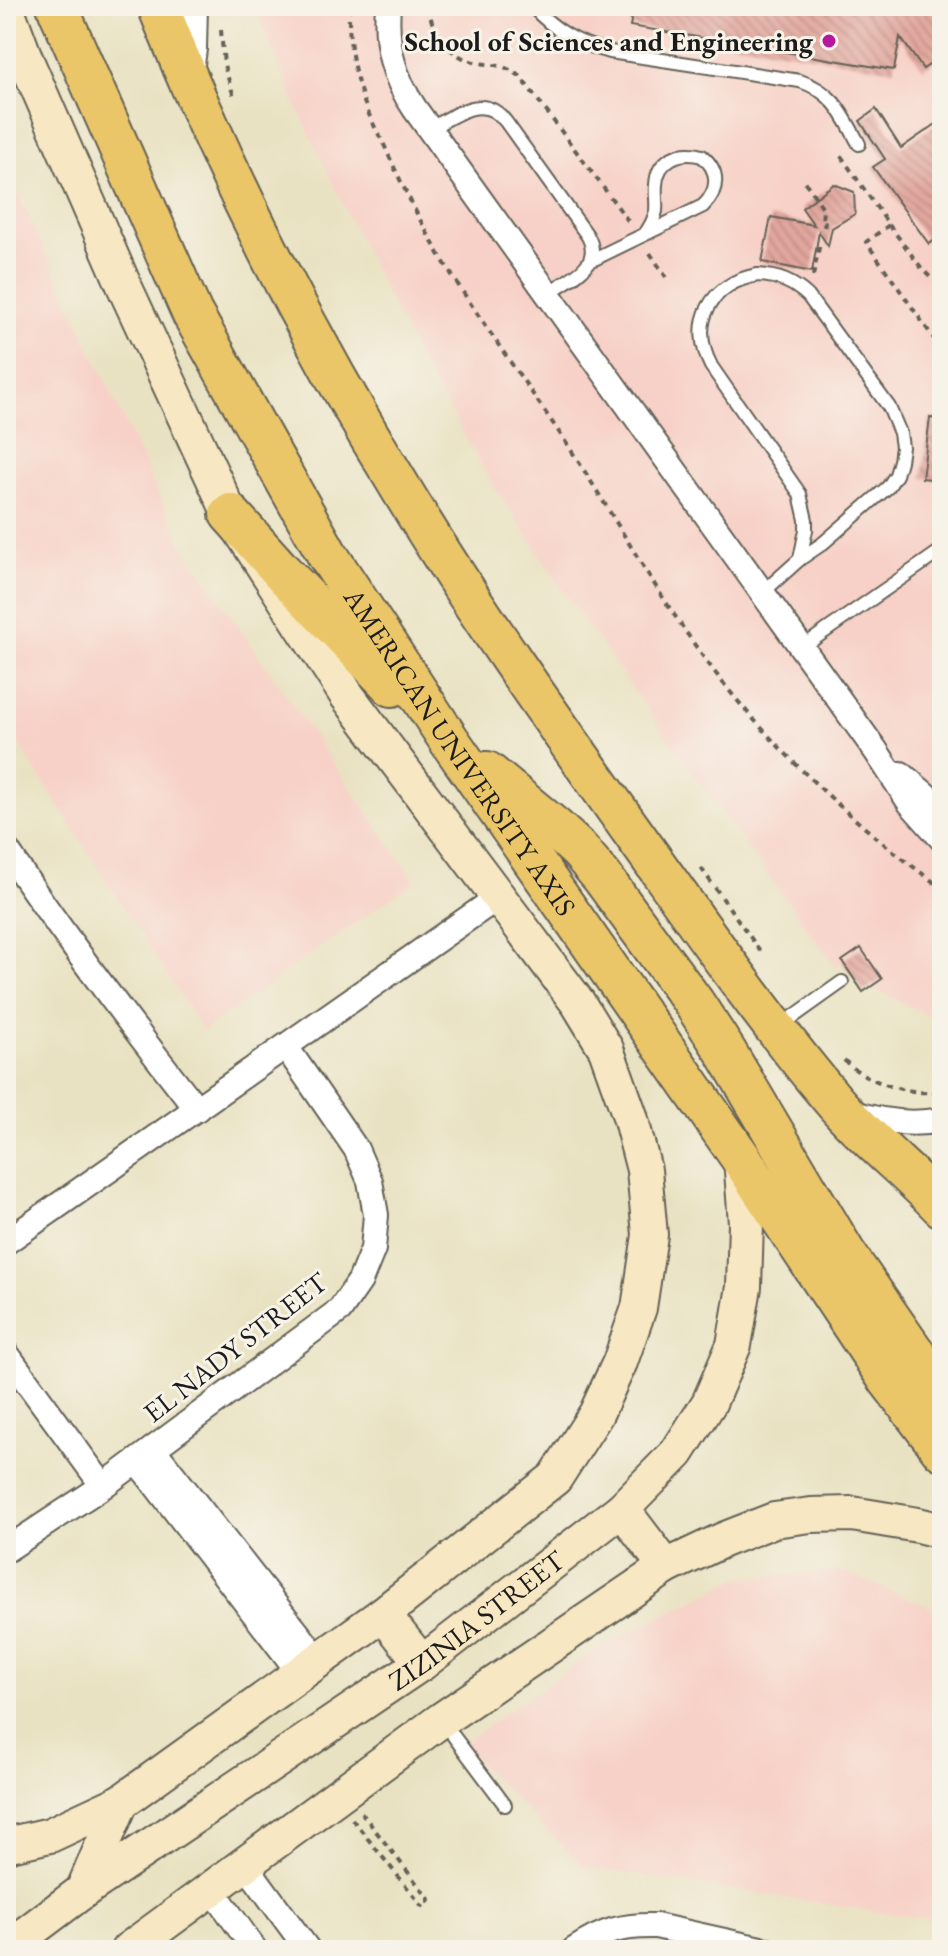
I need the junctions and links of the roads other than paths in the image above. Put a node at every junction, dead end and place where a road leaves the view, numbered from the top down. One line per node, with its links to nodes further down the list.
1 (158, 6): 8 (main road)
2 (195, 6): 8 (street)
3 (388, 6): 9 (street)
4 (532, 6): 10 (lane)
5 (6, 7): 7 (main road)
6 (59, 7): 19 (main road, AMERICAN UNIVERSITY AXIS)
7 (16, 64): 14 (main road)
8 (189, 86): 26 (main road)
9 (429, 129): 12 (lane); 13 (street)
10 (859, 144)
11 (642, 236): 11 (lane); 12 (lane)
12 (590, 261): 13 (lane)
13 (548, 293): 17 (street)
14 (230, 514): 19 (main road); 24 (main road)
15 (942, 550): 18 (lane)
16 (800, 559): 16 (lane); 17 (lane)
17 (762, 593): 18 (street)
18 (801, 648): 20 (street)
19 (449, 740): 31 (main road, AMERICAN UNIVERSITY AXIS); 35 (main road)
20 (876, 751): 21 (street); 22 (street)
21 (942, 809)
22 (942, 839)
23 (6, 849): 28 (street)
24 (497, 898): 27 (street); 43 (main road)
25 (842, 982): 26 (lane)
26 (776, 1029): 29 (main road)
27 (286, 1047): 28 (street); 37 (street, EL NADY STREET)
28 (197, 1109): 33 (street)
29 (842, 1110): 30 (street); 32 (main road)
30 (942, 1120)
31 (741, 1158): 36 (main road, AMERICAN UNIVERSITY AXIS); 39 (main road, ZIZINIA STREET)
32 (942, 1207)
33 (6, 1242)
34 (6, 1353): 38 (street)
35 (942, 1388)
36 (942, 1450)
37 (145, 1455): 38 (street, EL NADY STREET); 45 (street)
38 (103, 1486): 41 (street, EL NADY STREET)
39 (622, 1509): 42 (main road); 44 (main road, ZIZINIA STREET)
40 (942, 1531): 42 (main road)
41 (6, 1550)
42 (666, 1567): 46 (main road)
43 (383, 1614): 44 (main road); 45 (main road)
44 (422, 1663): 52 (main road, ZIZINIA STREET)
45 (309, 1666): 47 (main road)
46 (441, 1720): 48 (lane); 50 (main road)
47 (121, 1802): 49 (main road); 52 (main road)
48 (505, 1805)
49 (6, 1845)
50 (245, 1864): 51 (main road); 56 (street)
51 (212, 1889): 54 (main road); 55 (street)
52 (83, 1891): 53 (main road, ZIZINIA STREET)
53 (6, 1949)
54 (128, 1950)
55 (255, 1950)
56 (308, 1950)
57 (574, 1950): 58 (street)
58 (765, 1950)

